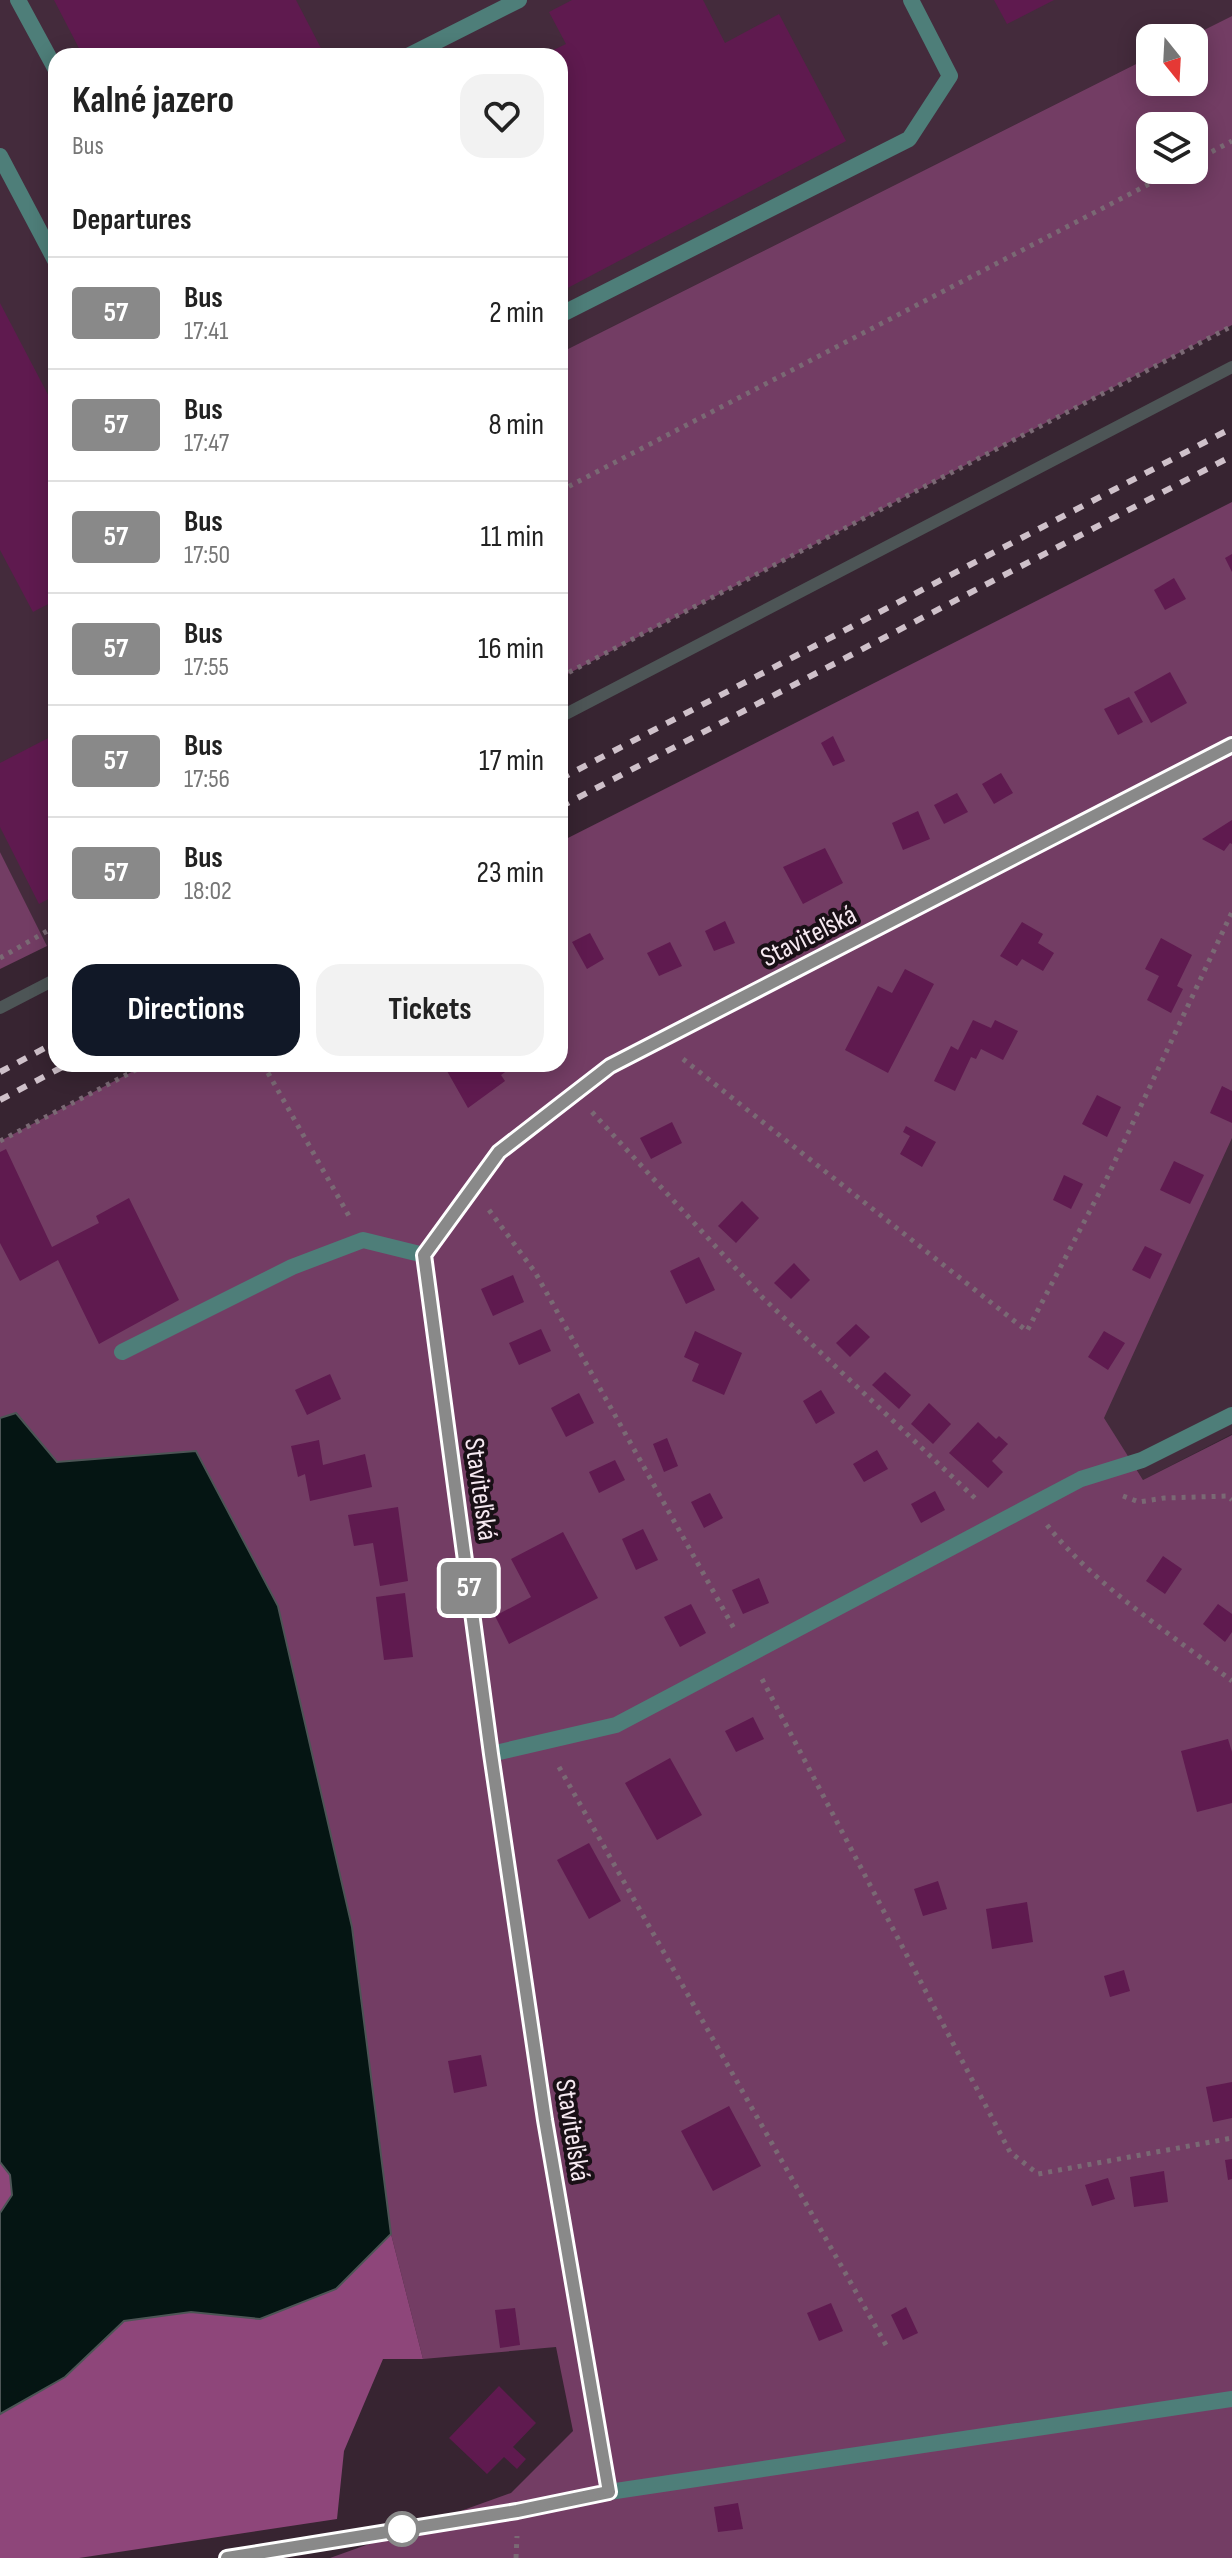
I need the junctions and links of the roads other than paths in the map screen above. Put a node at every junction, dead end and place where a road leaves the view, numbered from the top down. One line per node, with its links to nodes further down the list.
1 (18, 0): 5 (street)
2 (519, 0): 4 (street)
3 (911, 0): 8 (street)
4 (424, 48)
5 (48, 55)
6 (0, 156): 7 (street)
7 (48, 247)
8 (568, 311)
9 (1232, 745): 10 (street, Staviteľská)
10 (424, 1255): 11 (street); 13 (street, Staviteľská)
11 (122, 1352)
12 (1232, 1415): 13 (street)
13 (491, 1754): 15 (street, Staviteľská)
14 (1232, 2399): 15 (street)
15 (609, 2492): 16 (street)
16 (227, 2558)

